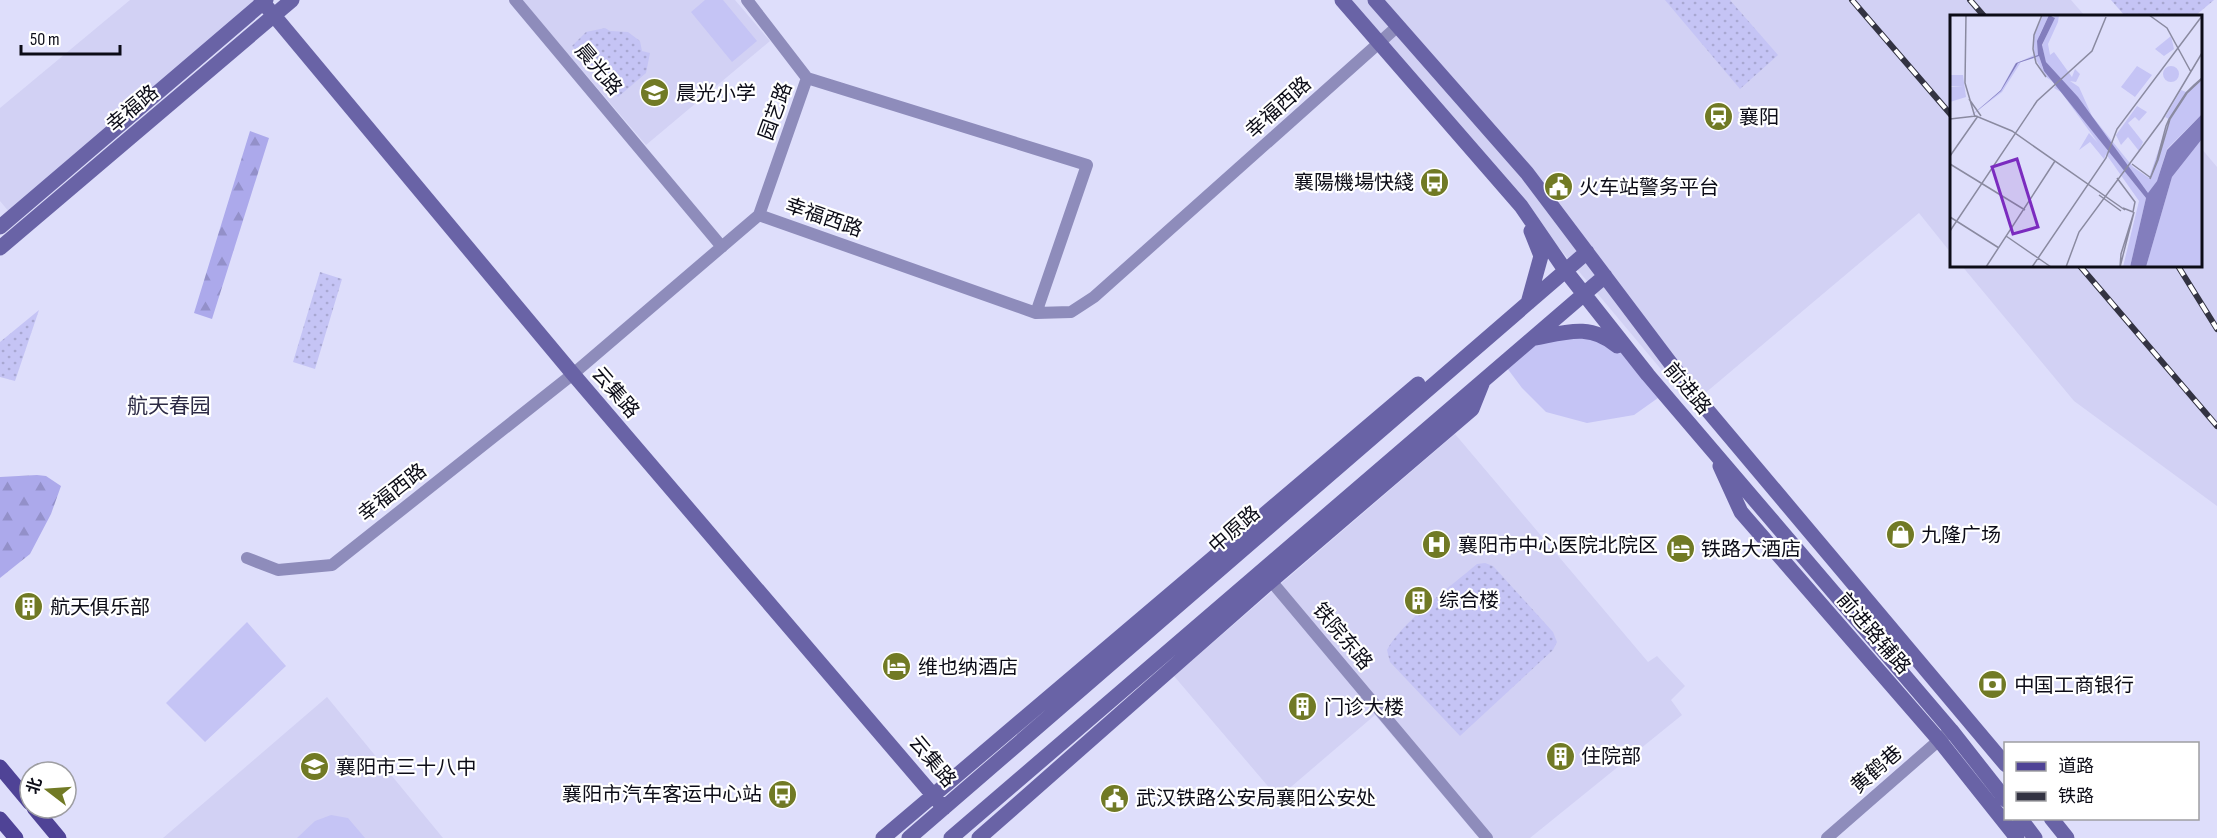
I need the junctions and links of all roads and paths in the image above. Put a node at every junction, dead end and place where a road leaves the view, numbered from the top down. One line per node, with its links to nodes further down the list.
1 (292, 0): 7 (main road, 幸福路)
2 (515, 0): 14 (street, 晨光路)
3 (747, 0): 10 (street, 园艺路)
4 (1342, 0): 9 (main road, 前进路)
5 (1375, 0): 8 (main road, 前进路)
6 (264, 1): 7 (main road, 云集路); 13 (main road, 幸福路)
7 (274, 15): 15 (main road, 幸福路); 24 (main road, 云集路)
8 (1398, 26): 9 (street, 幸福西路); 16 (main road, 前进路)
9 (1379, 42): 11 (main road, 前进路); 21 (street, 幸福西路)
10 (807, 78): 12 (street, 园艺路); 21 (street)
11 (1521, 206): 17 (main road, 前进路); 20 (main road)
12 (759, 215): 14 (street, 幸福西路); 21 (street, 幸福西路)
13 (0, 227)
14 (722, 247): 24 (street, 幸福西路)
15 (0, 248)
16 (1587, 252): 17 (main road, 中原路); 18 (main road, 前进路)
17 (1565, 270): 19 (main road, 前进路); 20 (main road, 中原路)
18 (1605, 276): 19 (main road); 29 (main road, 前进路)
19 (1584, 295): 22 (main road); 25 (main road, 前进路)
20 (1528, 303): 23 (main road, 中原路)
21 (1036, 313)
22 (1533, 339): 25 (main road); 27 (main road)
23 (1464, 358): 32 (main road); 34 (main road, 中原路)
24 (573, 374): 26 (street, 幸福西路); 32 (main road, 云集路)
25 (1648, 375): 28 (main road, 前进路)
26 (247, 558)
27 (1267, 576): 41 (main road); 46 (main road); 47 (street, 铁院东路)
28 (1945, 735): 33 (main road, 前进路); 36 (main road); 48 (street, 黄鹤巷)
29 (2004, 763)
30 (0, 766): 31 (main road)
31 (18, 788)
32 (934, 794): 34 (main road, 云集路); 44 (main road)
33 (2004, 799)
34 (944, 808): 45 (main road, 中原路)
35 (0, 819): 42 (main road)
36 (2004, 819)
37 (44, 820): 43 (main road)
38 (2004, 820): 49 (main road)
39 (2021, 820): 50 (main road)
40 (2052, 820): 51 (main road)
41 (959, 835)
42 (16, 838)
43 (59, 838)
44 (883, 838)
45 (909, 838)
46 (979, 838)
47 (1487, 838)
48 (1827, 838)
49 (2017, 838)
50 (2035, 838)
51 (2067, 838)

